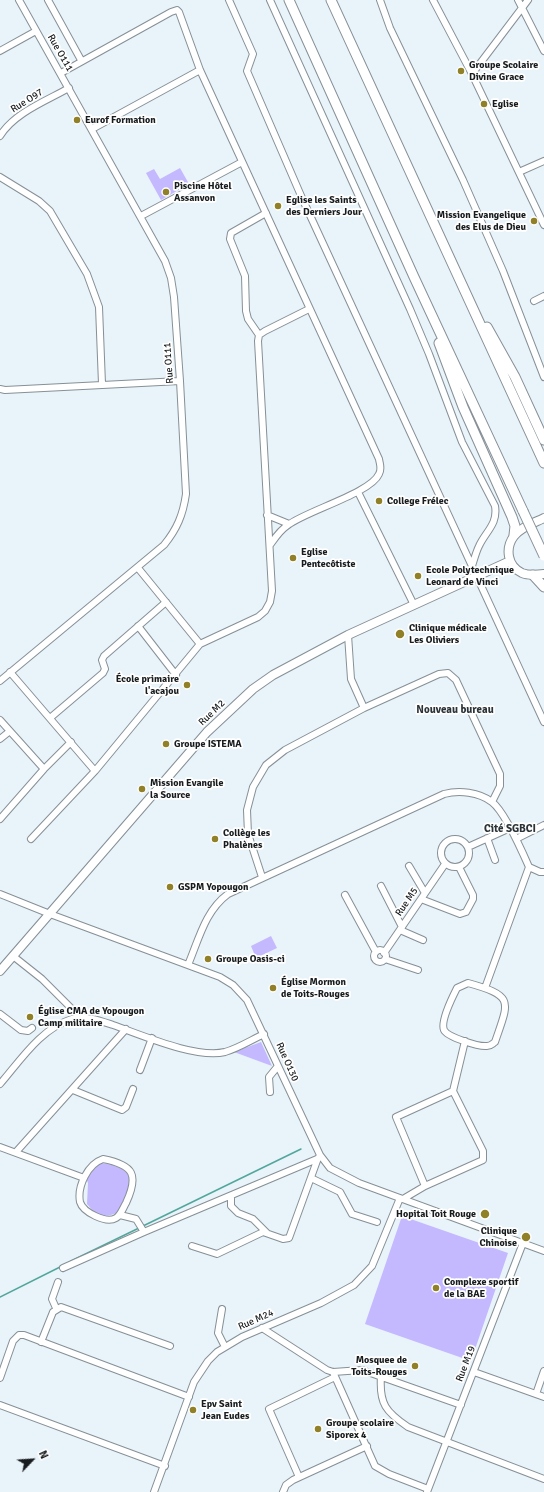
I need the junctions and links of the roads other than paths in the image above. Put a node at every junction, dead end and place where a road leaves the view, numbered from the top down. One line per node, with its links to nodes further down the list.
1 (48, 0): 15 (street)
2 (229, 0): 49 (street)
3 (270, 0): 49 (street)
4 (289, 0): 30 (highway)
5 (331, 0): 29 (highway)
6 (380, 0): 35 (street)
7 (433, 0): 18 (street)
8 (518, 0): 11 (street)
9 (528, 0): 11 (street)
10 (22, 1): 12 (street, Rue O111)
11 (522, 7): 14 (street); 18 (street)
12 (36, 32): 13 (street); 17 (street, Rue O111)
13 (0, 51)
14 (544, 52)
15 (81, 60): 16 (street); 17 (street)
16 (200, 70): 20 (street); 23 (street)
17 (61, 73): 19 (street, Rue O111)
18 (472, 74): 24 (street)
19 (69, 88): 20 (street, Rue O111); 21 (street, Rue O97)
20 (92, 129): 27 (street, Rue O111)
21 (0, 136)
22 (544, 161): 24 (street)
23 (242, 162): 26 (street); 27 (street)
24 (519, 172): 28 (street)
25 (0, 177): 37 (street)
26 (266, 213): 33 (street); 34 (street)
27 (140, 216): 36 (street, Rue O111)
28 (544, 226)
29 (452, 263): 39 (highway); 40 (highway)
30 (414, 277): 45 (highway); 47 (highway, bridge)
31 (544, 296): 32 (street)
32 (534, 301)
33 (309, 309): 34 (street); 41 (street)
34 (259, 335): 42 (street)
35 (544, 377)
36 (180, 381): 37 (street); 50 (street, Rue O111)
37 (102, 384): 38 (street)
38 (0, 389)
39 (544, 440)
40 (544, 463)
41 (358, 492): 44 (street); 56 (street)
42 (268, 515): 44 (street); 46 (street)
43 (544, 518): 45 (main road)
44 (289, 524): 46 (street)
45 (514, 536): 48 (main road)
46 (270, 546): 59 (street)
47 (544, 556)
48 (510, 561): 52 (main road); 53 (main road, Rue M2)
49 (472, 566): 53 (street)
50 (138, 568): 55 (street); 60 (street, Rue O111)
51 (544, 574): 52 (main road)
52 (533, 575): 54 (highway)
53 (476, 576): 56 (main road, Rue M2); 66 (street)
54 (544, 588)
55 (166, 602): 57 (street); 59 (street)
56 (414, 605): 58 (main road, Rue M2)
57 (138, 626): 61 (street); 64 (street)
58 (348, 635): 63 (street); 92 (main road, Rue M2)
59 (200, 644): 61 (street)
60 (10, 672): 62 (street, Rue O111); 64 (street)
61 (176, 675): 71 (street)
62 (0, 681)
63 (364, 708): 72 (street); 86 (street)
64 (50, 718): 69 (street)
65 (0, 720): 67 (street)
66 (544, 722)
67 (10, 731): 68 (street); 70 (street)
68 (0, 739)
69 (71, 742): 70 (street); 71 (street)
70 (44, 769): 73 (street)
71 (95, 771): 77 (street)
72 (492, 802): 75 (street); 86 (street)
73 (0, 819)
74 (544, 825): 78 (street)
75 (510, 828): 76 (street); 78 (street)
76 (487, 838): 79 (street); 80 (street)
77 (31, 839)
78 (516, 839): 84 (street)
79 (468, 847): 81 (street); 83 (street)
80 (495, 860)
81 (445, 864): 83 (street); 88 (street, Rue M5)
82 (409, 866): 88 (street)
83 (459, 867): 91 (street)
84 (529, 867): 85 (street); 101 (street)
85 (544, 872)
86 (262, 877): 98 (street)
87 (381, 886): 93 (street)
88 (425, 893): 91 (street, Rue M5)
89 (0, 894): 92 (street, Rue O130)
90 (345, 895): 95 (street)
91 (421, 899): 93 (street, Rue M5)
92 (50, 914): 96 (main road, Rue M2); 98 (street, Rue O130)
93 (401, 928): 94 (street); 97 (street, Rue M5)
94 (423, 940)
95 (376, 952): 97 (street); 97 (street)
96 (13, 956): 100 (main road, Rue M2); 103 (street)
97 (385, 956): 99 (street)
98 (188, 965): 106 (street, Rue O130)
99 (418, 970)
100 (0, 971)
101 (485, 988): 108 (street); 108 (street)
102 (0, 1014): 104 (street)
103 (81, 1018): 105 (street); 111 (street)
104 (32, 1028)
105 (126, 1029): 107 (street); 113 (street)
106 (264, 1034): 107 (street); 109 (street, Rue O130)
107 (152, 1038): 110 (street)
108 (464, 1041): 114 (street)
109 (278, 1066): 115 (street); 118 (street, Rue O130)
110 (140, 1070)
111 (0, 1084)
112 (133, 1088): 113 (street)
113 (73, 1090): 117 (street)
114 (453, 1090): 121 (street); 121 (street)
115 (270, 1092)
116 (0, 1147): 117 (street)
117 (16, 1152): 119 (street)
118 (318, 1157): 120 (street); 122 (street); 123 (street, Rue O130)
119 (84, 1178): 124 (street); 124 (street)
120 (311, 1178): 125 (street); 127 (street)
121 (425, 1186): 123 (street)
122 (231, 1196): 126 (street); 127 (street)
123 (401, 1199): 128 (street, Rue O130); 135 (street, Rue M24)
124 (120, 1215): 126 (street)
125 (377, 1222)
126 (142, 1228): 131 (street)
127 (267, 1233): 129 (street)
128 (523, 1243): 130 (street, Rue O130); 140 (street, Rue M19)
129 (192, 1246)
130 (544, 1251)
131 (63, 1268)
132 (58, 1282): 133 (street)
133 (56, 1308): 136 (street); 137 (street)
134 (222, 1309): 138 (street)
135 (262, 1328): 138 (street, Rue M24); 141 (street)
136 (41, 1342): 143 (street); 145 (street)
137 (170, 1346)
138 (225, 1346): 145 (street, Rue M24)
139 (544, 1371): 144 (street)
140 (474, 1372): 144 (street); 148 (street, Rue M19)
141 (334, 1374): 142 (street); 150 (street); 152 (street)
142 (381, 1376): 148 (street); 149 (street)
143 (0, 1378)
144 (536, 1394): 146 (street)
145 (189, 1396): 151 (street, Rue M24)
146 (544, 1397)
147 (0, 1405): 151 (street)
148 (461, 1405): 149 (street, Rue M19)
149 (446, 1442): 153 (street); 154 (street, Rue M19)
150 (367, 1446): 152 (street); 154 (street)
151 (164, 1466): 155 (street, Rue M24)
152 (299, 1477): 156 (street)
153 (544, 1479)
154 (428, 1491)
155 (154, 1492)
156 (283, 1492)

